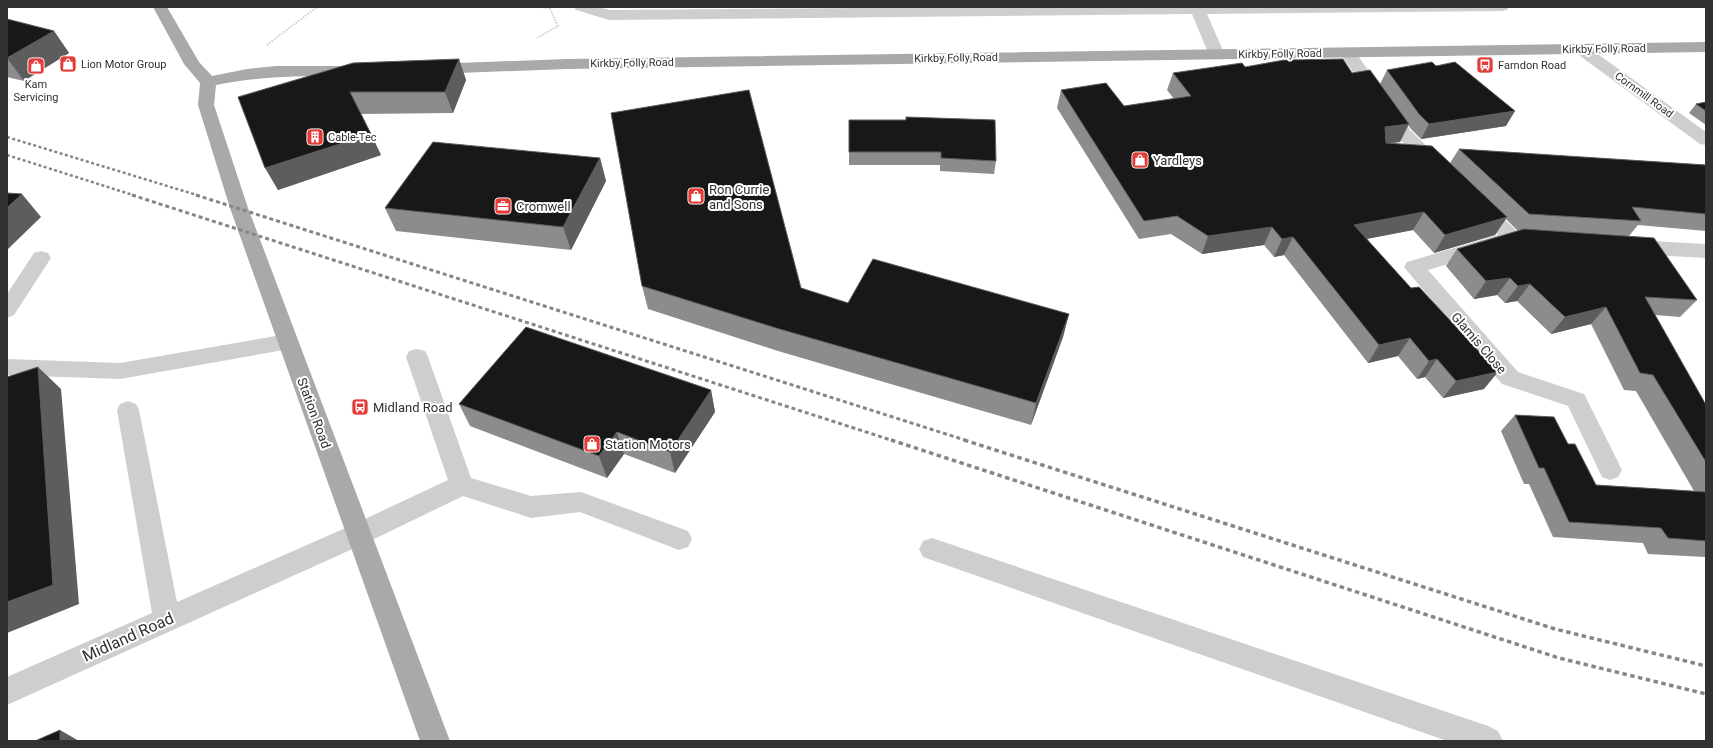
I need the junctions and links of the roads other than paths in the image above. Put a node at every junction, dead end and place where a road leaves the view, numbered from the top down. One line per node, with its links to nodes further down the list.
1 (160, 7): 11 (main road)
2 (581, 7): 4 (street)
3 (1502, 7): 4 (street)
4 (1199, 9): 8 (street)
5 (1706, 47): 6 (main road, Kirkby Folly Road)
6 (1582, 50): 7 (main road, Kirkby Folly Road); 12 (street, Cornmill Road)
7 (1348, 53): 8 (main road, Kirkby Folly Road); 13 (street)
8 (1218, 55): 9 (main road, Kirkby Folly Road)
9 (416, 70)
10 (377, 71): 11 (main road)
11 (208, 82): 19 (main road, Station Road)
12 (1706, 140)
13 (1449, 178)
14 (1466, 194): 23 (street, Glamis Close)
15 (1615, 246): 16 (street)
16 (1706, 251)
17 (41, 258): 18 (street)
18 (7, 310)
19 (287, 342): 21 (street); 25 (main road, Station Road)
20 (417, 357): 24 (street)
21 (7, 367)
22 (128, 410): 28 (street)
23 (1610, 470)
24 (462, 485): 25 (street, Midland Road); 26 (street)
25 (359, 534): 28 (street, Midland Road); 30 (main road, Station Road)
26 (679, 539)
27 (932, 549): 31 (street)
28 (167, 620): 29 (street, Midland Road)
29 (7, 691)
30 (435, 741)
31 (1488, 741)

